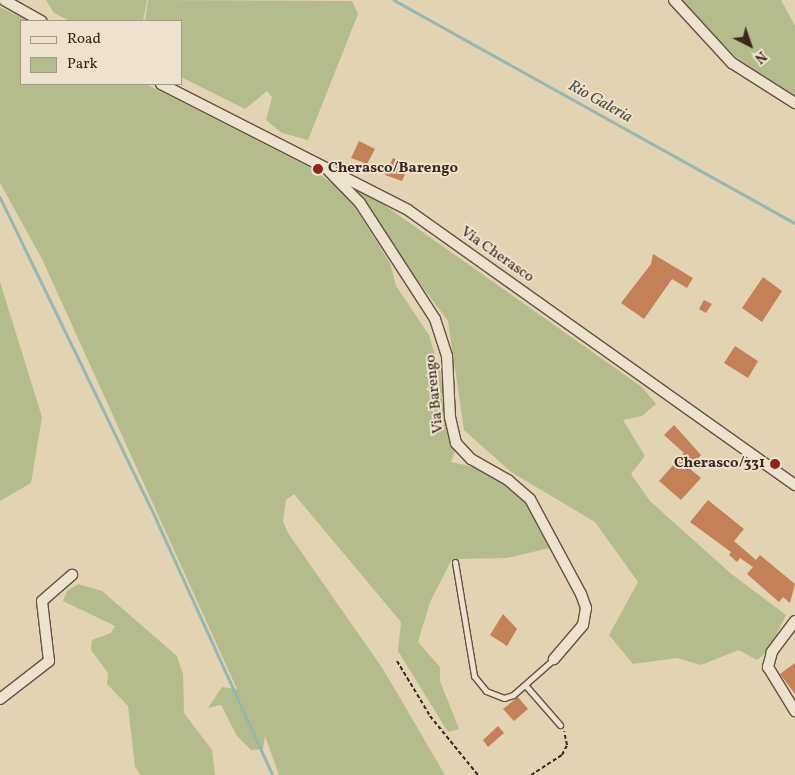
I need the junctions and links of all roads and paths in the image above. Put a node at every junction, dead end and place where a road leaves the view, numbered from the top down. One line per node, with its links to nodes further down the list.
1 (4, 0): 3 (street)
2 (674, 0): 5 (street)
3 (39, 20)
4 (164, 85): 6 (street, Via Cherasco)
5 (795, 103)
6 (320, 162): 7 (street, Via Cherasco); 11 (street, Via Barengo)
7 (795, 485)
8 (455, 562): 13 (lane)
9 (72, 574): 14 (street)
10 (795, 621): 15 (street)
11 (554, 659): 13 (lane)
12 (397, 661): 17 (path)
13 (526, 686): 16 (lane)
14 (0, 699)
15 (795, 711)
16 (560, 725): 18 (path)
17 (478, 775)
18 (531, 775)

